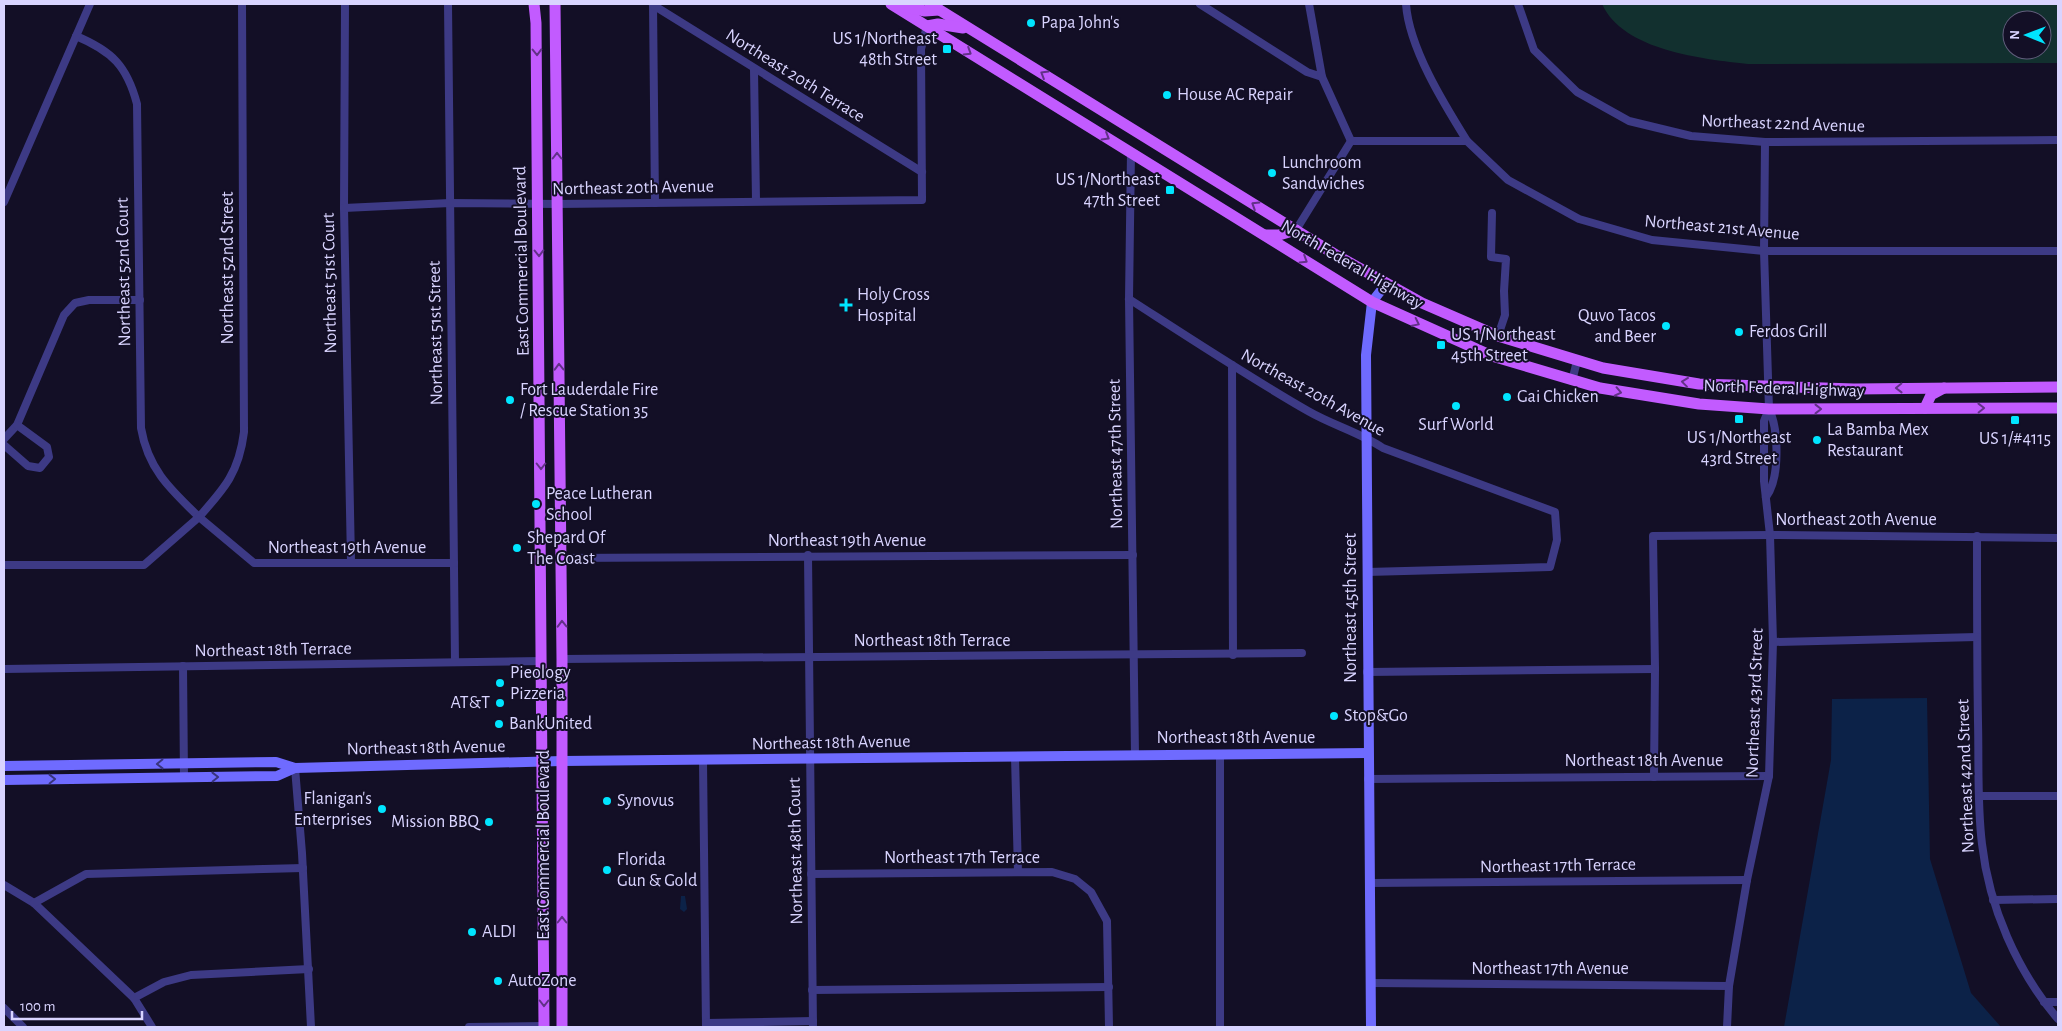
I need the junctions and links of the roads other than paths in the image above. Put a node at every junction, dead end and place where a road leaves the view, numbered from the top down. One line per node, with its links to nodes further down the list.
1 (90, 4): 16 (street)
2 (242, 4): 58 (street, Northeast 52nd Street)
3 (345, 4): 31 (street, Northeast 51st Court)
4 (448, 4): 27 (street, Northeast 51st Street)
5 (534, 4): 29 (main road, East Commercial Boulevard, one-way to 29)
6 (555, 4): 30 (main road, East Commercial Boulevard, one-way to 6)
7 (653, 4): 17 (street, Northeast 20th Terrace); 28 (street)
8 (891, 4): 13 (main road); 14 (main road, North Federal Highway)
9 (1200, 4): 18 (street)
10 (1308, 4): 18 (street)
11 (1406, 4): 21 (street, Northeast 21st Avenue)
12 (1518, 4): 22 (street, Northeast 22nd Avenue)
13 (937, 6): 15 (main road, North Federal Highway)
14 (926, 26): 15 (main road); 23 (main road, North Federal Highway, one-way to 23); 24 (street)
15 (972, 30): 33 (main road, North Federal Highway, one-way to 15)
16 (76, 36): 26 (street); 39 (street, Northeast 52nd Court)
17 (754, 70): 24 (street, Northeast 20th Terrace); 25 (street)
18 (1322, 77): 20 (street)
19 (2058, 140): 22 (street, Northeast 22nd Avenue)
20 (1351, 141): 21 (street); 33 (street)
21 (1467, 141): 35 (street, Northeast 21st Avenue)
22 (1765, 142): 35 (street, Northeast 43rd Street)
23 (1130, 152): 34 (main road, North Federal Highway); 38 (street, Northeast 47th Street)
24 (922, 172): 25 (street, Northeast 20th Avenue)
25 (756, 201): 28 (street, Northeast 20th Avenue)
26 (4, 202)
27 (450, 203): 29 (street, Northeast 20th Avenue); 31 (street, Northeast 20th Avenue); 66 (street, Northeast 51st Street)
28 (655, 203): 30 (street, Northeast 20th Avenue)
29 (539, 204): 30 (street, Northeast 20th Avenue); 51 (main road, East Commercial Boulevard, one-way to 51)
30 (557, 204): 56 (main road, East Commercial Boulevard, one-way to 30)
31 (344, 208): 65 (street, Northeast 51st Court)
32 (1492, 213): 41 (street)
33 (1296, 230): 34 (main road); 37 (main road, North Federal Highway)
34 (1263, 234): 40 (main road, North Federal Highway, one-way to 40)
35 (1764, 251): 36 (street, Northeast 21st Avenue); 46 (street, Northeast 43rd Street)
36 (2058, 251)
37 (1386, 284): 40 (street); 41 (main road, North Federal Highway)
38 (1129, 299): 43 (street, Northeast 20th Avenue); 63 (street, Northeast 47th Street)
39 (140, 300): 52 (street); 58 (street, Northeast 52nd Court)
40 (1372, 302): 44 (main road, North Federal Highway, one-way to 44); 53 (street, Northeast 45th Street)
41 (1498, 336): 42 (main road, North Federal Highway)
42 (1577, 361): 44 (street); 46 (main road, North Federal Highway, one-way to 42)
43 (1232, 365): 53 (street, Northeast 20th Avenue); 73 (street)
44 (1572, 381): 50 (main road, North Federal Highway, one-way to 50)
45 (2058, 387): 47 (main road, North Federal Highway)
46 (1769, 388): 47 (main road, North Federal Highway, one-way to 46); 50 (street, Northeast 43rd Street)
47 (1944, 388): 48 (main road)
48 (1925, 408): 49 (main road, North Federal Highway, one-way to 49); 50 (main road, North Federal Highway, one-way to 48)
49 (2058, 408)
50 (1769, 410): 57 (street, Northeast 43rd Street); 57 (street, Northeast 43rd Street)
51 (540, 417): 56 (main road); 76 (main road, East Commercial Boulevard, one-way to 76)
52 (18, 425): 54 (street); 55 (street)
53 (1366, 437): 68 (street, Northeast 45th Street); 68 (street, Northeast 20th Avenue)
54 (4, 439)
55 (4, 445)
56 (560, 451): 64 (main road, East Commercial Boulevard)
57 (1766, 497): 59 (street, Northeast 43rd Street)
58 (198, 517): 65 (street, Northeast 19th Avenue); 67 (street)
59 (1770, 535): 60 (street, Northeast 20th Avenue); 70 (street, Northeast 43rd Street); 80 (street, Northeast 20th Avenue)
60 (1978, 536): 61 (street, Northeast 20th Avenue); 69 (street, Northeast 42nd Street)
61 (2058, 538)
62 (808, 555): 63 (street, Northeast 19th Avenue); 64 (street, Northeast 19th Avenue); 74 (street, Northeast 48th Court)
63 (1133, 555): 72 (street, Northeast 47th Street)
64 (560, 558): 75 (main road, East Commercial Boulevard, one-way to 64)
65 (351, 562): 66 (street, Northeast 19th Avenue)
66 (454, 563): 77 (street, Northeast 51st Street)
67 (4, 565)
68 (1367, 572): 81 (street, Northeast 45th Street)
69 (1977, 637): 70 (street); 98 (street, Northeast 42nd Street)
70 (1773, 642): 93 (street, Northeast 43rd Street)
71 (1302, 653): 73 (street, Northeast 18th Terrace)
72 (1135, 654): 73 (street, Northeast 18th Terrace); 74 (street, Northeast 18th Terrace); 84 (street, Northeast 47th Street)
73 (1233, 655)
74 (809, 657): 75 (street, Northeast 18th Terrace); 86 (street, Northeast 48th Court)
75 (562, 659): 87 (main road, East Commercial Boulevard)
76 (542, 661): 77 (street, Northeast 18th Terrace); 89 (main road, East Commercial Boulevard)
77 (455, 662): 78 (street, Northeast 18th Terrace)
78 (183, 666): 79 (street, Northeast 18th Terrace); 90 (street)
79 (4, 669)
80 (1655, 669): 81 (street); 94 (street)
81 (1368, 672): 82 (street, Northeast 45th Street)
82 (1368, 753): 83 (street, Northeast 18th Avenue); 96 (street, Northeast 45th Street)
83 (1220, 754): 84 (street, Northeast 18th Avenue); 128 (street)
84 (1135, 755): 85 (street, Northeast 18th Avenue)
85 (1015, 756): 86 (street, Northeast 18th Avenue); 101 (street)
86 (810, 759): 88 (street, Northeast 18th Avenue); 102 (street, Northeast 48th Court)
87 (562, 761): 88 (street, Northeast 18th Avenue); 89 (street, Northeast 18th Avenue); 126 (main road, East Commercial Boulevard, one-way to 87)
88 (704, 761): 120 (street)
89 (543, 762): 92 (street, Northeast 18th Avenue); 121 (main road, East Commercial Boulevard, one-way to 121)
90 (183, 764): 91 (street, Northeast 18th Avenue, one-way to 91); 92 (street, Northeast 18th Avenue); 95 (street)
91 (4, 766)
92 (295, 768): 95 (street, Northeast 18th Avenue, one-way to 92); 100 (street)
93 (1769, 776): 94 (street, Northeast 18th Avenue); 103 (street, Northeast 43rd Street)
94 (1654, 777): 96 (street, Northeast 18th Avenue)
95 (184, 778): 97 (street, Northeast 18th Avenue, one-way to 95)
96 (1368, 778): 104 (street, Northeast 45th Street)
97 (4, 780)
98 (1979, 796): 99 (street); 107 (street, Northeast 42nd Street)
99 (2058, 796)
100 (303, 868): 108 (street); 109 (street)
101 (1018, 872): 102 (street, Northeast 17th Terrace); 112 (street, Northeast 17th Terrace)
102 (811, 874): 113 (street, Northeast 48th Court)
103 (1747, 880): 104 (street, Northeast 17th Terrace); 111 (street, Northeast 43rd Street)
104 (1370, 883): 110 (street, Northeast 45th Street)
105 (4, 885): 108 (street)
106 (2058, 899): 107 (street)
107 (1993, 900): 115 (street, Northeast 42nd Street)
108 (34, 903): 114 (street)
109 (309, 969): 114 (street); 124 (street)
110 (1371, 983): 111 (street, Northeast 17th Avenue); 129 (street, Northeast 45th Street)
111 (1729, 986): 130 (street, Northeast 43rd Street)
112 (1109, 987): 113 (street); 127 (street)
113 (812, 990): 119 (street, Northeast 48th Court)
114 (134, 998): 123 (street)
115 (2044, 1002): 116 (street); 118 (street, Northeast 42nd Street)
116 (2058, 1002)
117 (4, 1008): 122 (street)
118 (2058, 1019)
119 (813, 1024): 120 (street)
120 (706, 1025)
121 (544, 1026): 125 (street)
122 (23, 1027)
123 (152, 1027)
124 (311, 1027)
125 (469, 1027)
126 (562, 1027)
127 (1109, 1027)
128 (1220, 1027)
129 (1371, 1027)
130 (1728, 1027)

